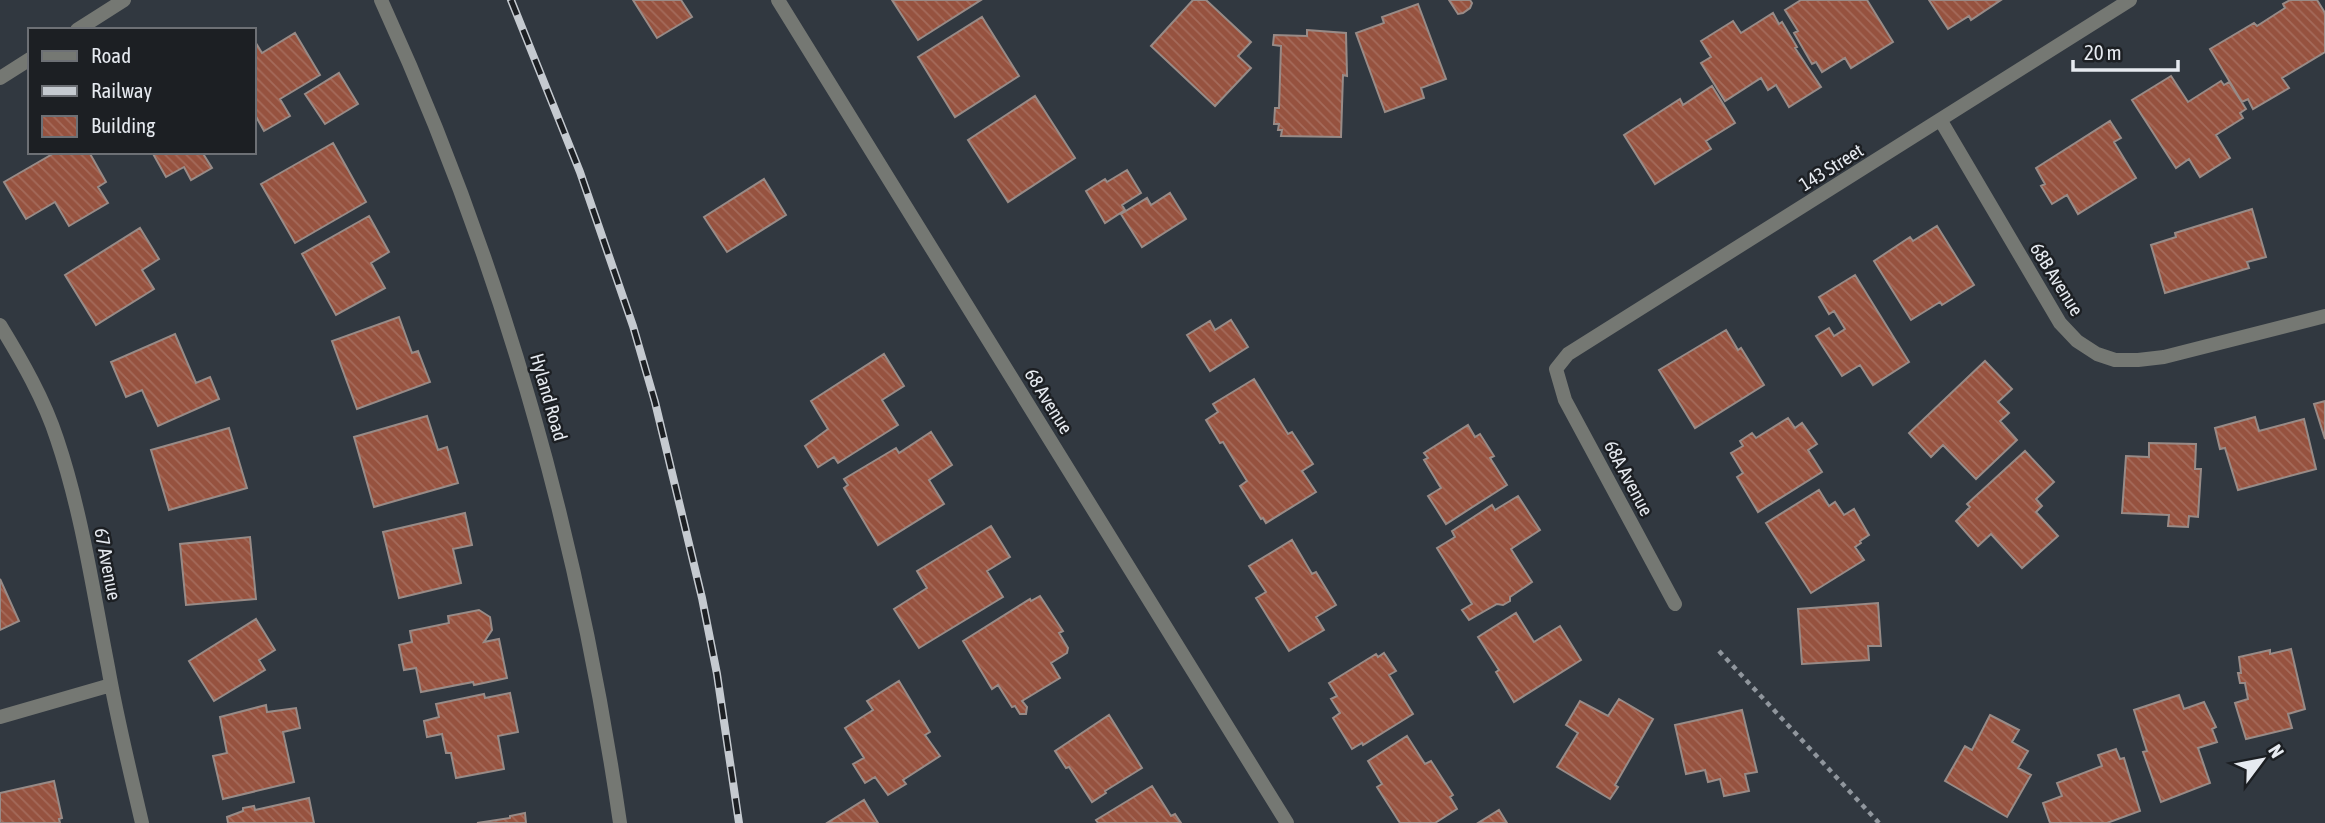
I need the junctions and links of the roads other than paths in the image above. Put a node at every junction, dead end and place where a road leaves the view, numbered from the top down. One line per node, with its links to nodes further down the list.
1 (124, 0): 5 (street)
2 (381, 0): 16 (street, Hyland Road)
3 (778, 0): 17 (street, 68 Avenue)
4 (2130, 0): 8 (street, 143 Street)
5 (80, 28)
6 (28, 60): 7 (street)
7 (0, 78)
8 (1941, 121): 9 (street, 68B Avenue); 11 (street, 143 Street)
9 (2325, 316)
10 (0, 325): 13 (street, 67 Avenue)
11 (1556, 369): 12 (street, 68A Avenue)
12 (1675, 604)
13 (111, 685): 14 (street); 15 (street, 67 Avenue)
14 (0, 717)
15 (142, 823)
16 (620, 823)
17 (1287, 823)

